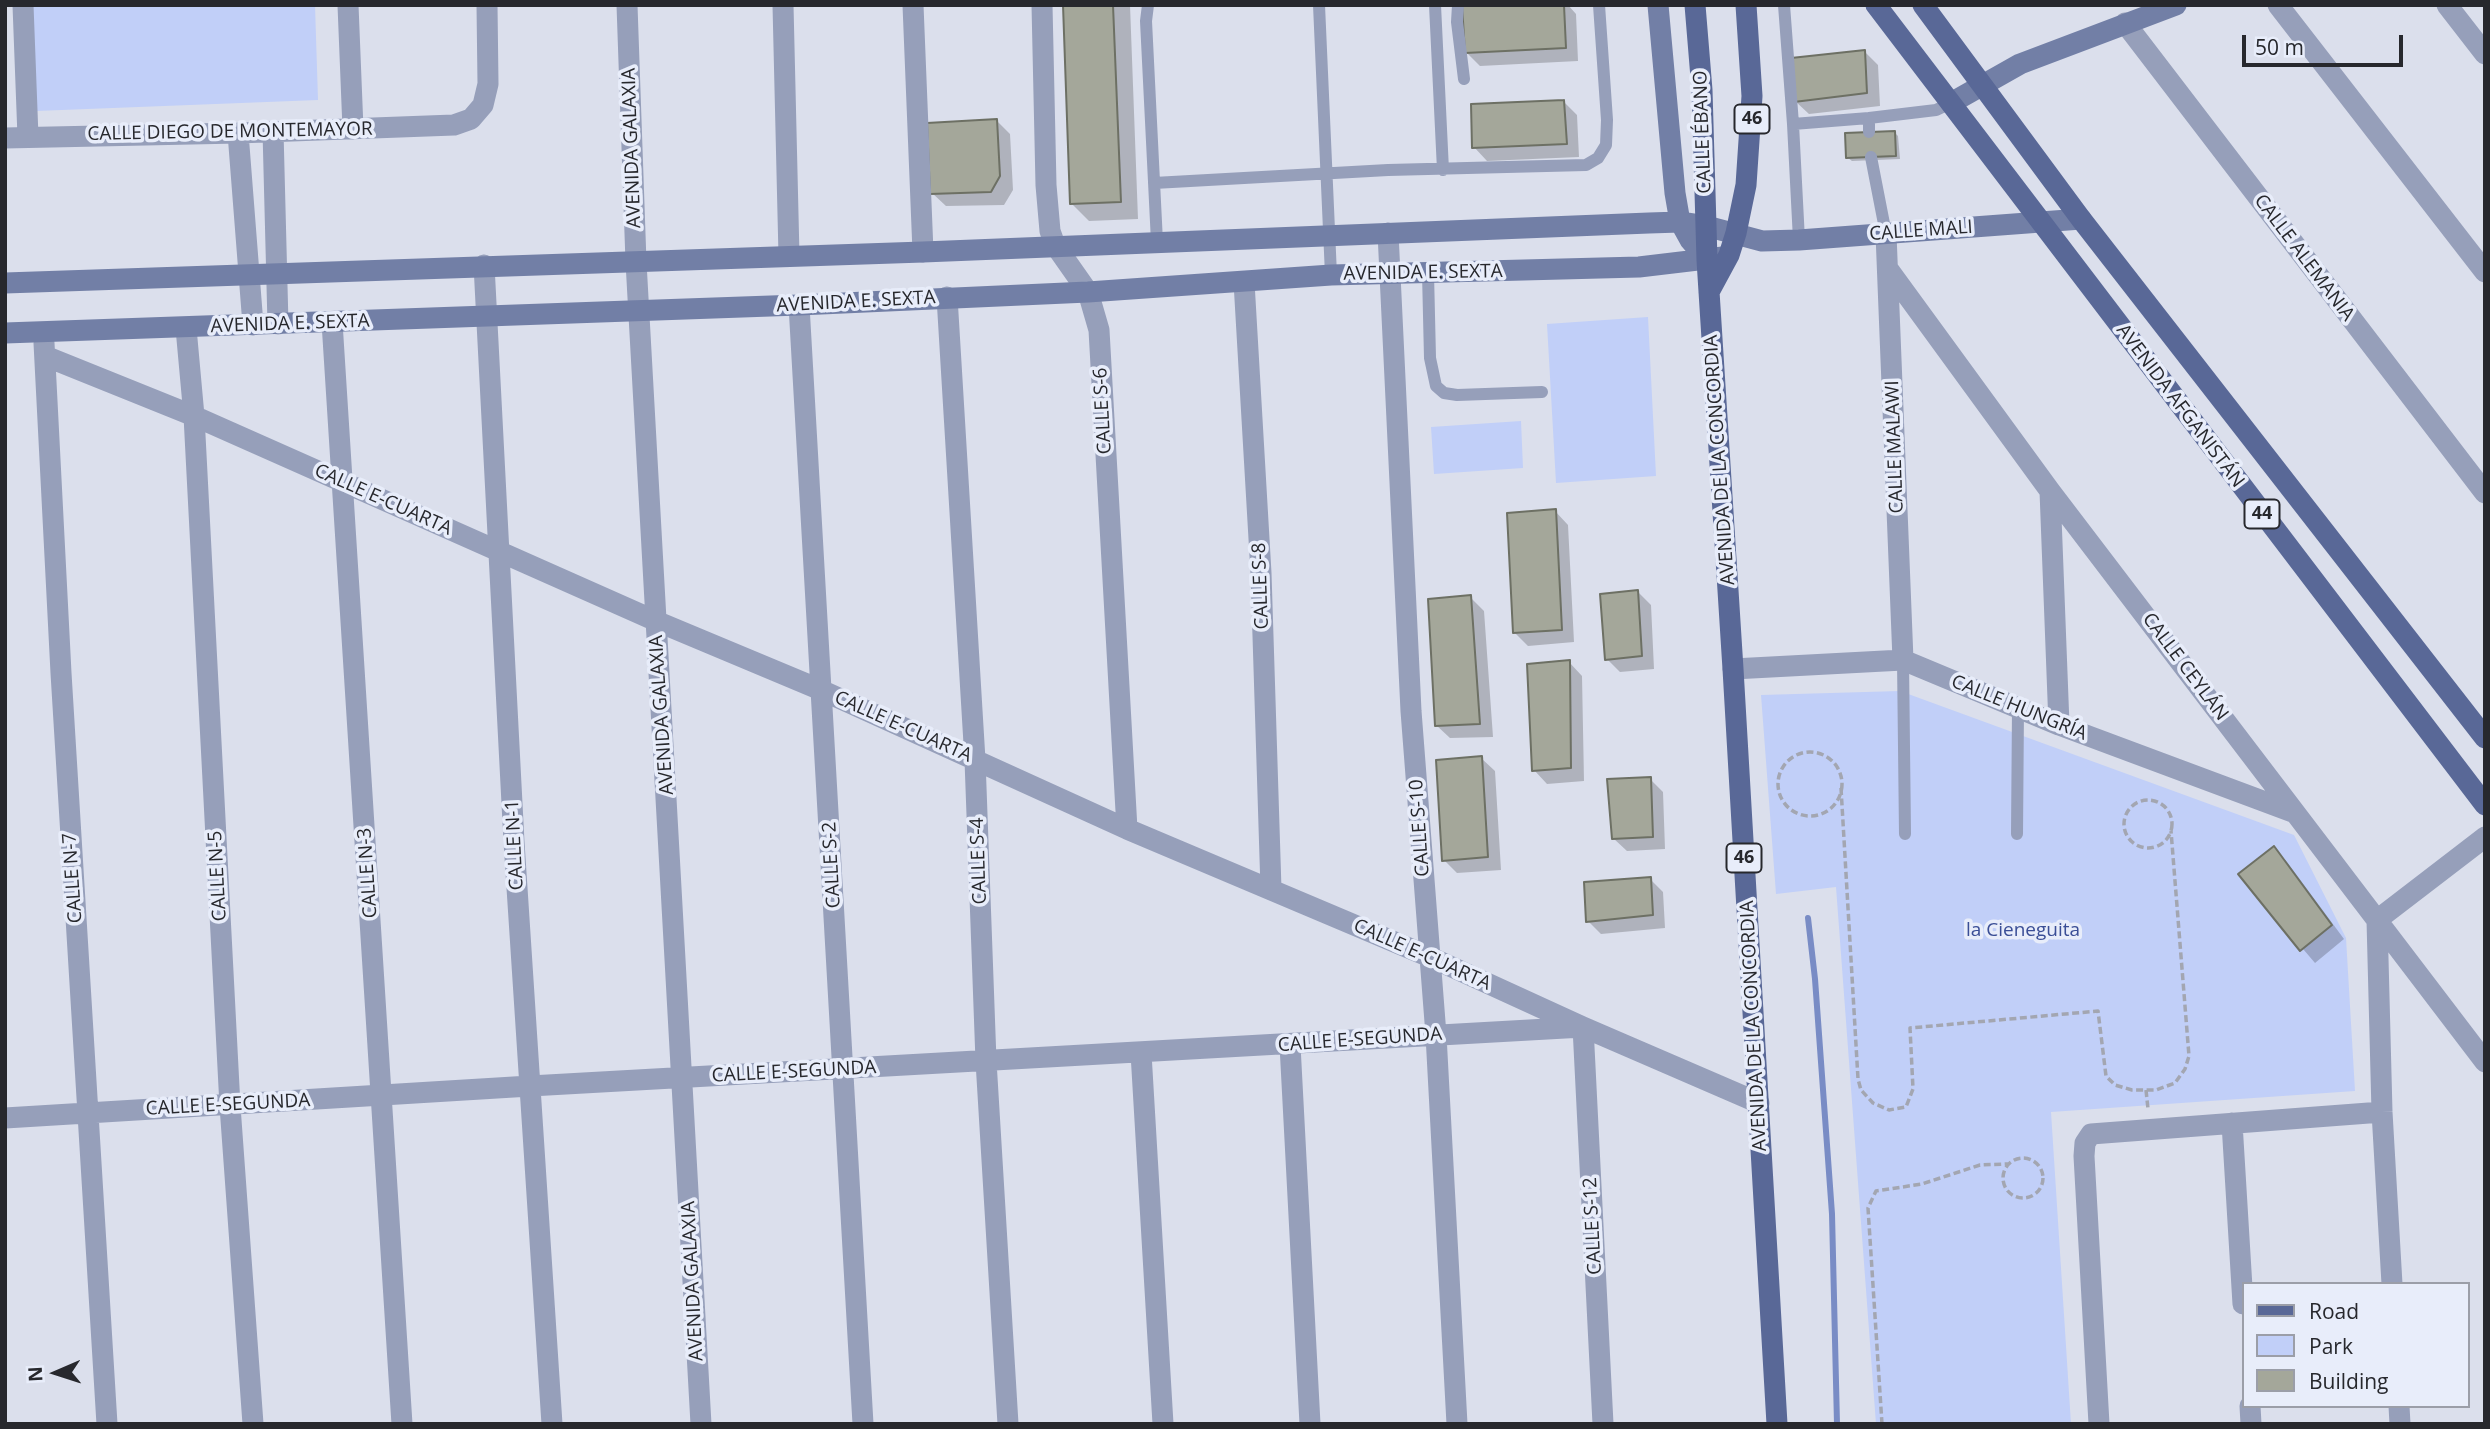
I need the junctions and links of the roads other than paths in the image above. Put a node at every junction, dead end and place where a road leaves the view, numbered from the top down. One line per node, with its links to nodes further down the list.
1 (23, 5): 33 (street)
2 (348, 5): 29 (street)
3 (487, 5): 29 (street, CALLE DIEGO DE MONTEMAYOR)
4 (627, 5): 55 (street, AVENIDA GALAXIA)
5 (783, 5): 53 (street)
6 (913, 5): 51 (street)
7 (1042, 5): 50 (street, CALLE S-6)
8 (1149, 5): 38 (lane)
9 (1319, 5): 37 (lane)
10 (1436, 5): 36 (lane)
11 (1458, 5): 24 (lane)
12 (1599, 5): 36 (lane)
13 (1658, 5): 40 (street)
14 (1695, 5): 42 (main road, CALLE ÉBANO / 46)
15 (1746, 5): 44 (main road, CALLE ÉBANO / 46)
16 (1784, 5): 28 (lane)
17 (1876, 5): 26 (main road, AVENIDA AFGANISTÁN / 44)
18 (1923, 5): 25 (main road, AVENIDA AFGANISTÁN / 44)
19 (2176, 5): 22 (street)
20 (2278, 5): 58 (street)
21 (2447, 5): 23 (street)
22 (2125, 23): 25 (street); 83 (street, CALLE ALEMANIA)
23 (2485, 54)
24 (1464, 79)
25 (1982, 84): 26 (street); 39 (main road, AVENIDA AFGANISTÁN / 44)
26 (1951, 103): 27 (lane); 41 (main road, AVENIDA AFGANISTÁN / 44)
27 (1869, 118): 28 (lane); 31 (lane)
28 (1793, 124): 47 (lane)
29 (353, 129): 30 (street, CALLE DIEGO DE MONTEMAYOR)
30 (273, 131): 32 (street, CALLE DIEGO DE MONTEMAYOR); 62 (street)
31 (1869, 132)
32 (238, 133): 33 (street, CALLE DIEGO DE MONTEMAYOR); 61 (street)
33 (29, 136): 34 (street, CALLE DIEGO DE MONTEMAYOR)
34 (5, 138)
35 (1871, 157): 45 (lane)
36 (1443, 170): 37 (lane)
37 (1327, 173): 38 (lane); 46 (lane)
38 (1154, 183): 49 (lane)
39 (2081, 219): 41 (street, CALLE MALI); 91 (main road, AVENIDA AFGANISTÁN / 44)
40 (1680, 222): 42 (street, AVENIDA E. SEXTA); 43 (street, AVENIDA E. SEXTA); 54 (street)
41 (2040, 222): 45 (street, CALLE MALI); 93 (main road, AVENIDA AFGANISTÁN / 44)
42 (1706, 226): 44 (street, CALLE MALI); 54 (main road, CALLE ÉBANO / 46)
43 (1388, 233): 46 (street, AVENIDA E. SEXTA); 59 (street, CALLE S-10)
44 (1737, 233): 48 (street, CALLE MALI); 52 (main road, CALLE ÉBANO / 46)
45 (1886, 234): 47 (street, CALLE MALI); 57 (street, CALLE MALAWI)
46 (1329, 235): 49 (street, AVENIDA E. SEXTA); 63 (lane)
47 (1799, 240): 48 (street, CALLE MALI)
48 (1762, 241): 52 (street, CALLE MALI)
49 (1157, 242): 50 (street, AVENIDA E. SEXTA)
50 (1055, 246): 51 (street, AVENIDA E. SEXTA); 66 (street, CALLE S-6)
51 (923, 252): 53 (street, AVENIDA E. SEXTA)
52 (1729, 255): 54 (street, CALLE MALI); 67 (main road, 46)
53 (789, 256): 55 (street, AVENIDA E. SEXTA)
54 (1707, 260): 60 (street, AVENIDA E. SEXTA); 67 (main road, AVENIDA DE LA CONCORDIA / 46)
55 (636, 262): 56 (street, AVENIDA E. SEXTA); 70 (street, AVENIDA GALAXIA)
56 (484, 265): 62 (street, AVENIDA E. SEXTA); 71 (street, CALLE N-1)
57 (1888, 269): 82 (street, CALLE CEYLÁN); 86 (street, CALLE MALAWI)
58 (2485, 272)
59 (1389, 274): 60 (street, AVENIDA E. SEXTA); 63 (street, AVENIDA E. SEXTA); 101 (street, CALLE S-10)
60 (1428, 274): 79 (lane)
61 (249, 275): 62 (street, AVENIDA E. SEXTA); 65 (street, AVENIDA E. SEXTA); 74 (street)
62 (277, 275): 73 (street)
63 (1331, 275): 64 (street, AVENIDA E. SEXTA)
64 (1244, 282): 66 (street, AVENIDA E. SEXTA); 99 (street, CALLE S-8)
65 (5, 283)
66 (1088, 292): 68 (street, AVENIDA E. SEXTA); 95 (street, CALLE S-6)
67 (1709, 292): 87 (main road, AVENIDA DE LA CONCORDIA / 46)
68 (947, 297): 69 (street, AVENIDA E. SEXTA); 92 (street, CALLE S-4)
69 (799, 306): 70 (street, AVENIDA E. SEXTA); 88 (street, CALLE S-2)
70 (638, 312): 71 (street, AVENIDA E. SEXTA); 85 (street, AVENIDA GALAXIA)
71 (486, 317): 72 (street, AVENIDA E. SEXTA); 84 (street, CALLE N-1)
72 (332, 322): 73 (street, AVENIDA E. SEXTA); 81 (street, CALLE N-3)
73 (278, 324): 74 (street, AVENIDA E. SEXTA)
74 (253, 325): 75 (street, AVENIDA E. SEXTA)
75 (186, 328): 76 (street, AVENIDA E. SEXTA); 80 (street, CALLE N-5)
76 (43, 331): 77 (street, AVENIDA E. SEXTA); 78 (street, CALLE N-7)
77 (5, 332)
78 (45, 356): 80 (street, CALLE E-CUARTA); 114 (street, CALLE N-7)
79 (1542, 392)
80 (194, 416): 81 (street, CALLE E-CUARTA); 113 (street, CALLE N-5)
81 (344, 483): 84 (street, CALLE E-CUARTA); 111 (street, CALLE N-3)
82 (2050, 491): 90 (street); 94 (street, CALLE CEYLÁN)
83 (2485, 493)
84 (500, 551): 85 (street, CALLE E-CUARTA); 110 (street, CALLE N-1)
85 (656, 621): 88 (street, CALLE E-CUARTA); 109 (street, AVENIDA GALAXIA)
86 (1903, 660): 87 (street, CALLE HUNGRÍA); 89 (street, CALLE HUNGRÍA); 96 (lane)
87 (1733, 669): 112 (main road, AVENIDA DE LA CONCORDIA / 46)
88 (821, 690): 92 (street, CALLE E-CUARTA); 108 (street, CALLE S-2)
89 (2018, 708): 90 (street, CALLE HUNGRÍA); 97 (lane)
90 (2059, 725): 94 (street, CALLE HUNGRÍA)
91 (2485, 738)
92 (975, 760): 95 (street, CALLE E-CUARTA); 106 (street, CALLE S-4)
93 (2485, 805)
94 (2295, 813): 100 (street, CALLE CEYLÁN)
95 (1127, 829): 99 (street, CALLE E-CUARTA)
96 (1905, 834)
97 (2017, 834)
98 (2485, 837): 100 (street)
99 (1271, 889): 101 (street, CALLE E-CUARTA)
100 (2377, 920): 107 (street, CALLE CEYLÁN); 115 (street)
101 (1430, 957): 102 (street, CALLE E-CUARTA); 103 (street, CALLE S-10)
102 (1583, 1027): 103 (street, CALLE E-SEGUNDA); 112 (street, CALLE E-CUARTA); 130 (street, CALLE S-12)
103 (1436, 1035): 104 (street, CALLE E-SEGUNDA); 129 (street, CALLE S-10)
104 (1290, 1045): 105 (street, CALLE E-SEGUNDA); 128 (street)
105 (1141, 1053): 106 (street, CALLE E-SEGUNDA); 127 (street)
106 (986, 1061): 108 (street, CALLE E-SEGUNDA); 126 (street, CALLE S-4)
107 (2485, 1062)
108 (842, 1069): 109 (street, CALLE E-SEGUNDA); 125 (street, CALLE S-2)
109 (680, 1078): 110 (street, CALLE E-SEGUNDA); 124 (street, AVENIDA GALAXIA)
110 (530, 1086): 111 (street, CALLE E-SEGUNDA); 123 (street, CALLE N-1)
111 (382, 1095): 113 (street, CALLE E-SEGUNDA); 122 (street, CALLE N-3)
112 (1759, 1103): 131 (main road, AVENIDA DE LA CONCORDIA / 46)
113 (230, 1106): 114 (street, CALLE E-SEGUNDA); 121 (street, CALLE N-5)
114 (88, 1112): 116 (street, CALLE E-SEGUNDA); 120 (street, CALLE N-7)
115 (2382, 1112): 117 (street); 118 (street)
116 (5, 1118)
117 (2232, 1123): 119 (street); 132 (street)
118 (2392, 1282)
119 (2242, 1288)
120 (107, 1424)
121 (253, 1424)
122 (402, 1424)
123 (552, 1424)
124 (701, 1424)
125 (863, 1424)
126 (1008, 1424)
127 (1163, 1424)
128 (1310, 1424)
129 (1457, 1424)
130 (1603, 1424)
131 (1777, 1424)
132 (2099, 1424)

